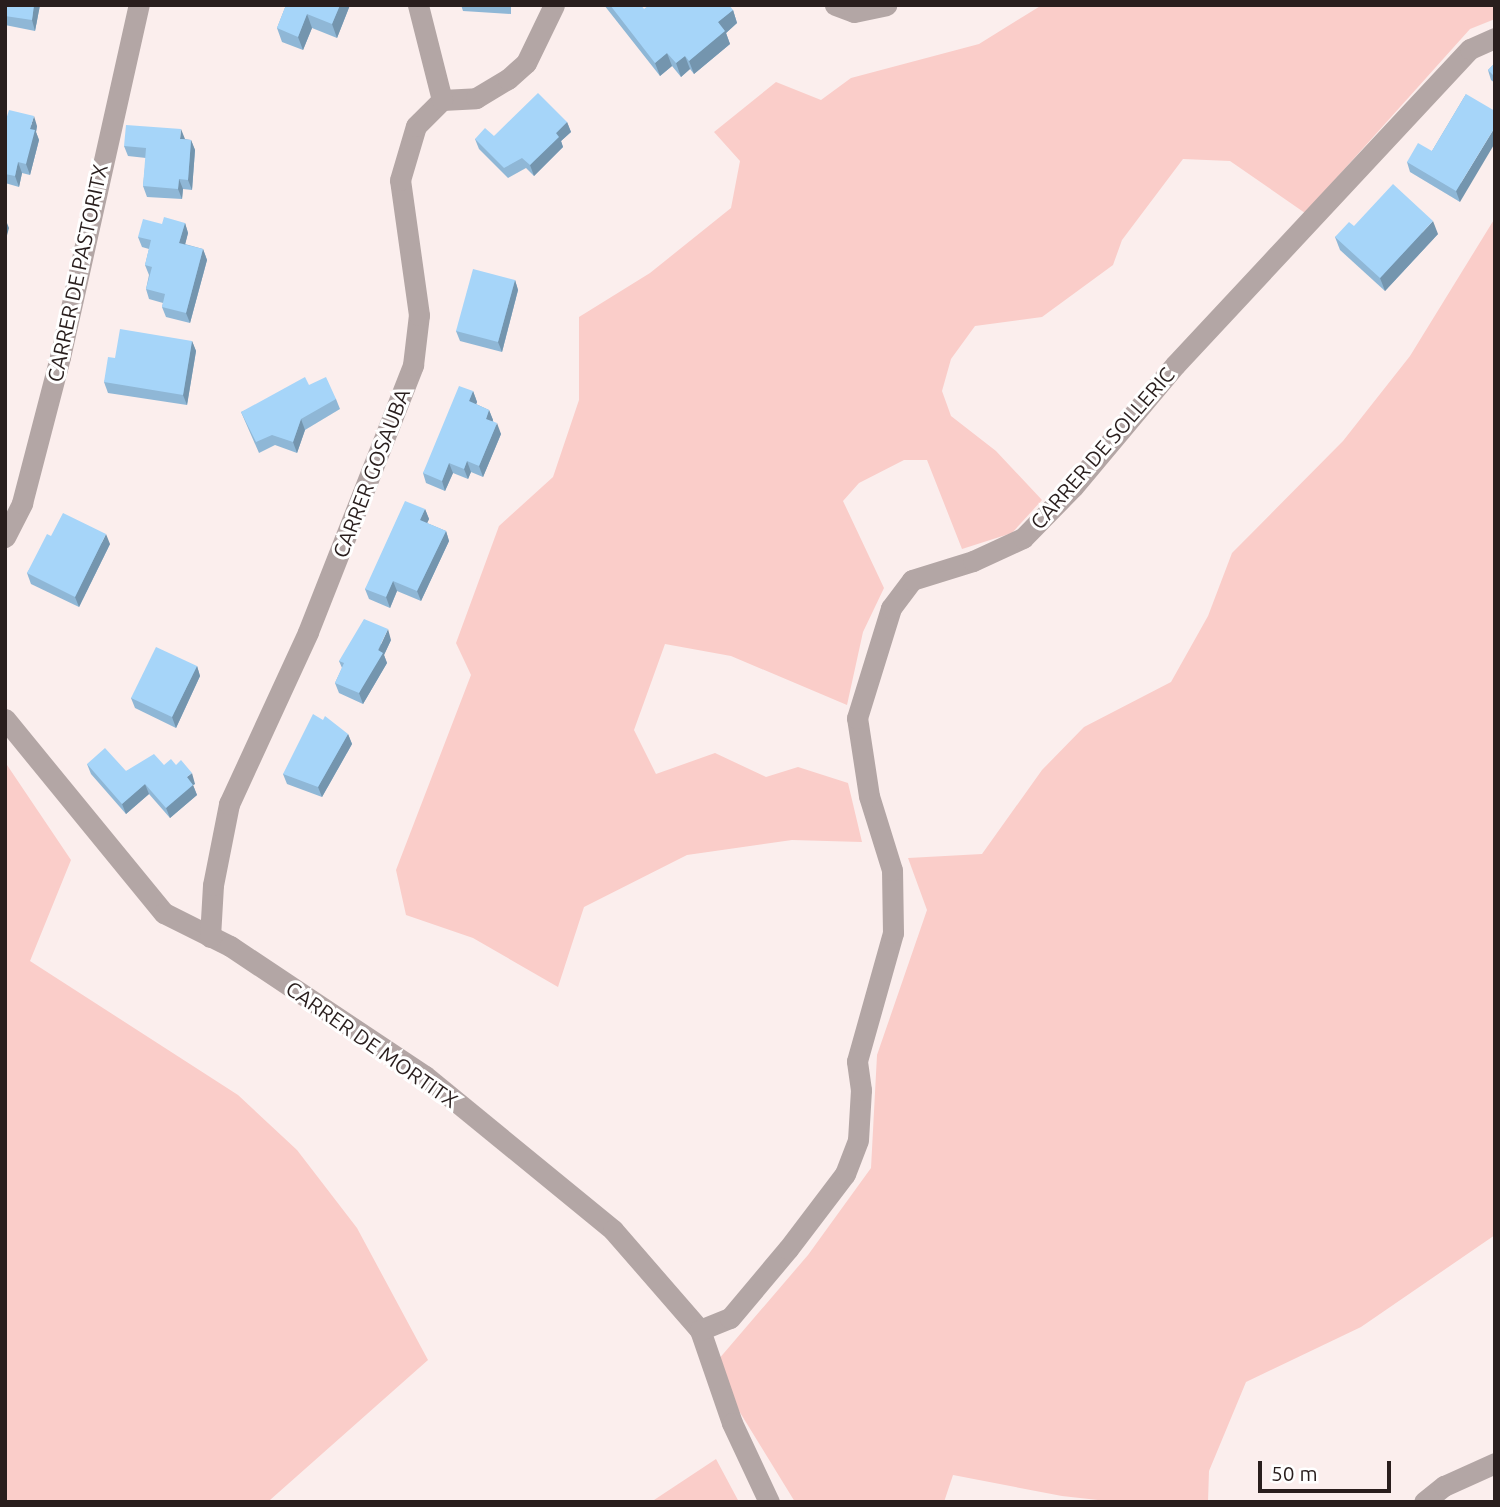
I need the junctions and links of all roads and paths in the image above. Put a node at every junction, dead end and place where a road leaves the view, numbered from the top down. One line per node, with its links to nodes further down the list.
1 (139, 5): 8 (street, CARRER DE PASTORITX)
2 (418, 5): 7 (street)
3 (554, 5): 7 (street)
4 (835, 5): 5 (street)
5 (886, 5)
6 (1495, 38): 11 (street, CARRER DE SOLLERIC)
7 (442, 100): 10 (street, CARRER GOSAUBA)
8 (5, 537)
9 (5, 719): 10 (street, CARRER DE MORTITX)
10 (210, 937): 11 (street, CARRER DE MORTITX)
11 (699, 1330): 13 (street, CARRER DE MORTITX)
12 (1495, 1463): 14 (street)
13 (769, 1502)
14 (1424, 1502)

